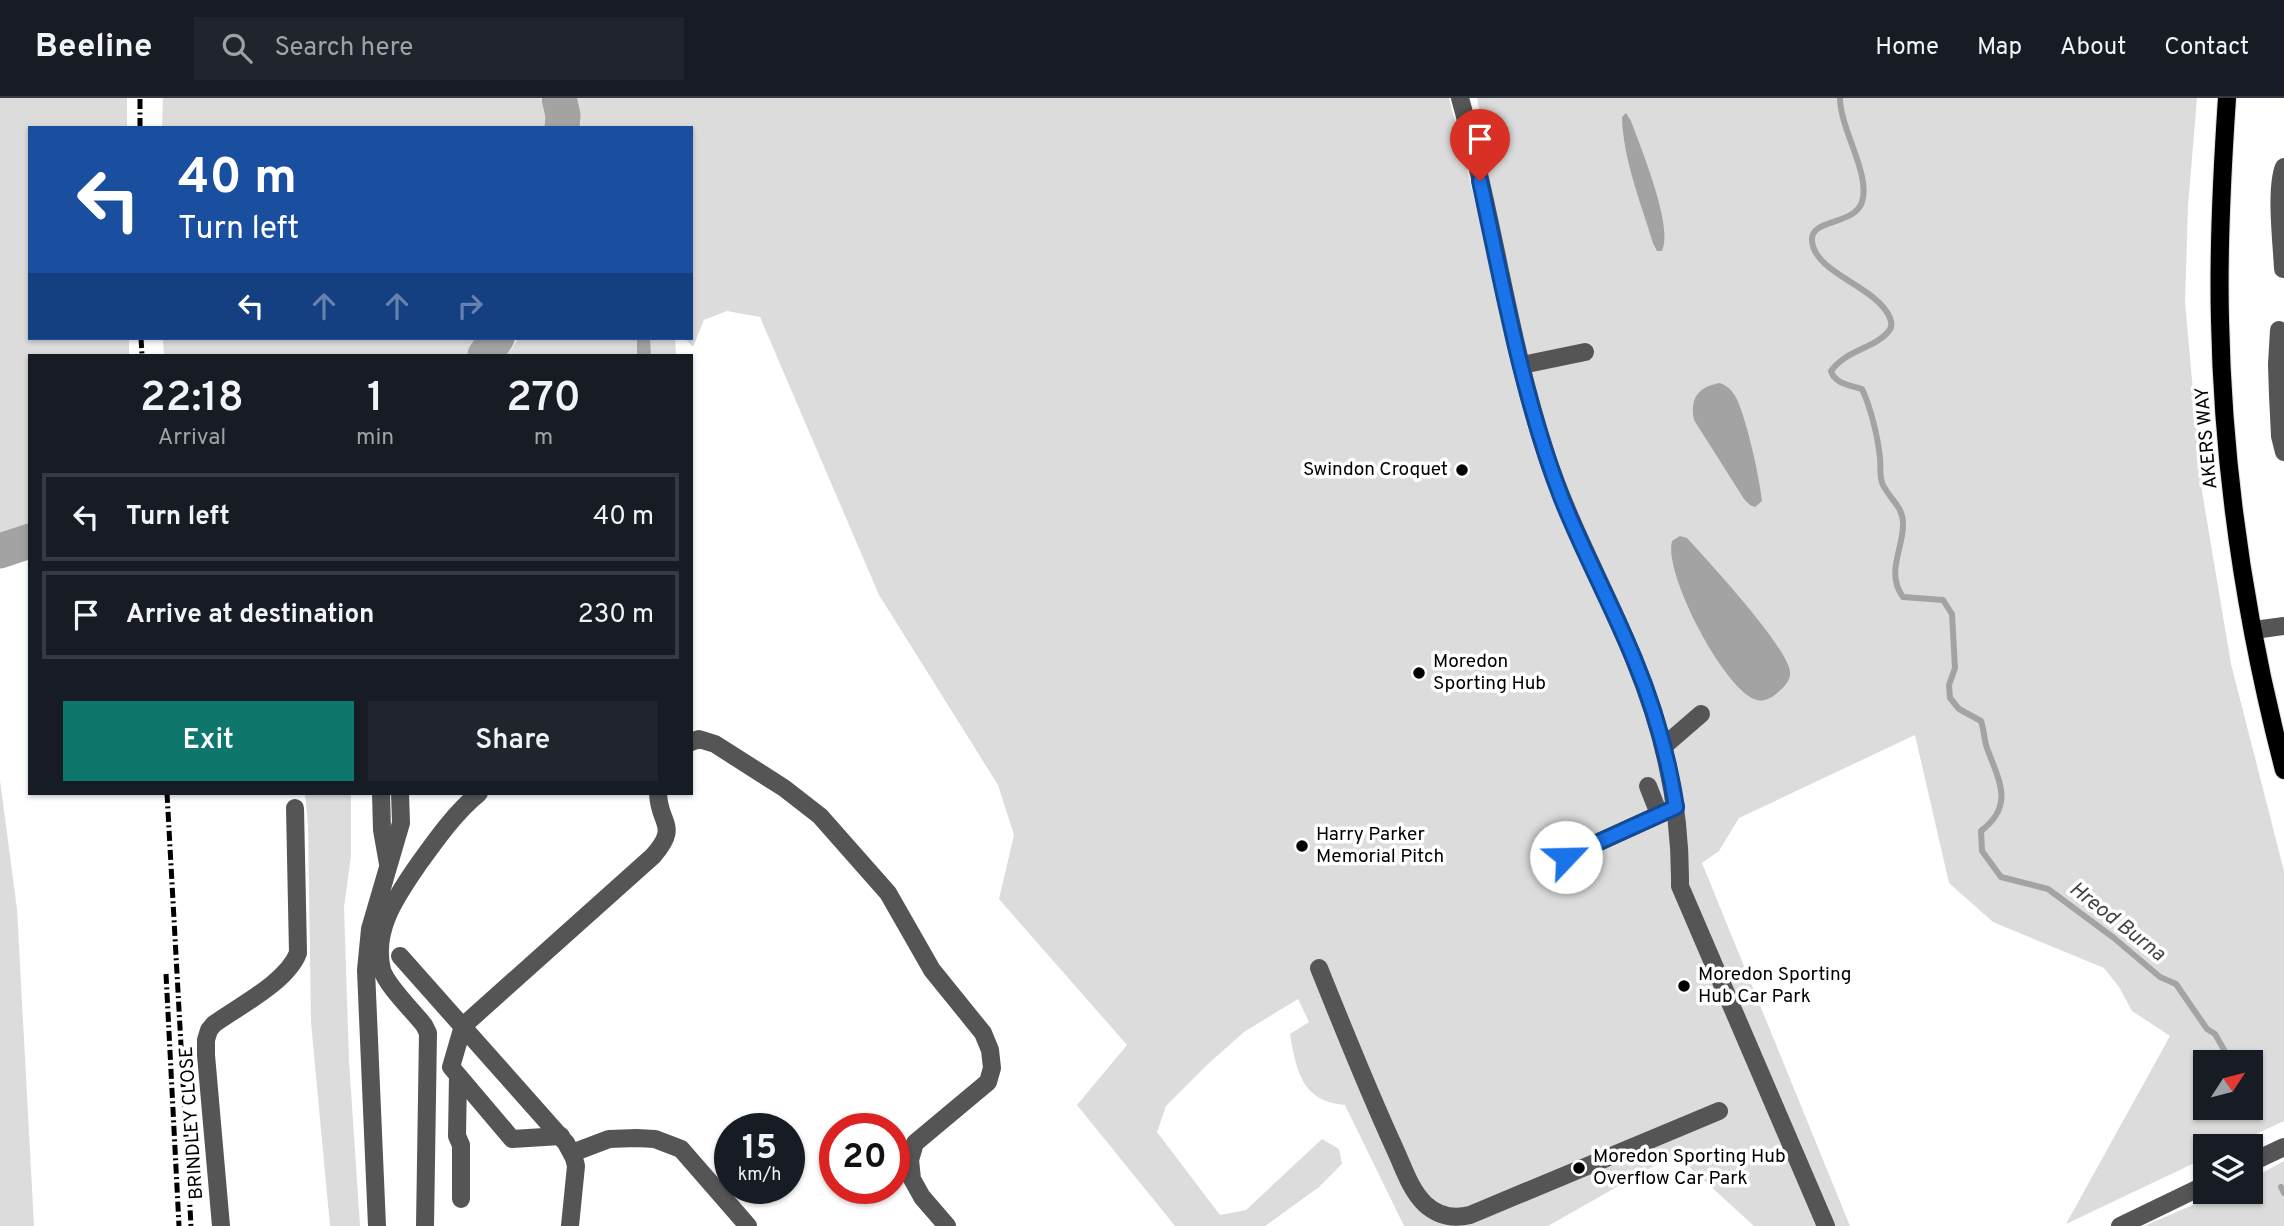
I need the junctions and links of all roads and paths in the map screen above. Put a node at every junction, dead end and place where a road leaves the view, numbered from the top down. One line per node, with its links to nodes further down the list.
1 (1460, 98): 7 (street)
2 (2227, 98): 11 (main road, AKERS WAY)
3 (2284, 167): 4 (street)
4 (2283, 269)
5 (2279, 330): 8 (street)
6 (1585, 352): 7 (street)
7 (1522, 365): 14 (street)
8 (2281, 395): 9 (street)
9 (2284, 452)
10 (2284, 626): 11 (street)
11 (2254, 630): 15 (main road, AKERS WAY)
12 (1701, 714): 14 (street)
13 (693, 740): 41 (street)
14 (1664, 746): 22 (street)
15 (2284, 770)
16 (1648, 786): 22 (street)
17 (382, 795): 24 (street)
18 (400, 795): 24 (street)
19 (477, 795): 39 (street)
20 (656, 795): 27 (street)
21 (295, 808): 37 (street, BRINDLEY CLOSE)
22 (1667, 811): 23 (street); 42 (street)
23 (1566, 857)
24 (388, 868): 38 (street)
25 (400, 956): 27 (street)
26 (1319, 968): 29 (street)
27 (463, 1026): 28 (street); 30 (street)
28 (458, 1076): 30 (street); 35 (street)
29 (1719, 1111)
30 (561, 1136): 32 (street)
31 (2284, 1147): 33 (street)
32 (572, 1153): 36 (street); 40 (street)
33 (2263, 1157)
34 (2193, 1191): 43 (street)
35 (461, 1199)
36 (570, 1221)
37 (220, 1226)
38 (377, 1226)
39 (425, 1226)
40 (748, 1226)
41 (947, 1226)
42 (1826, 1226)
43 (2120, 1226)

